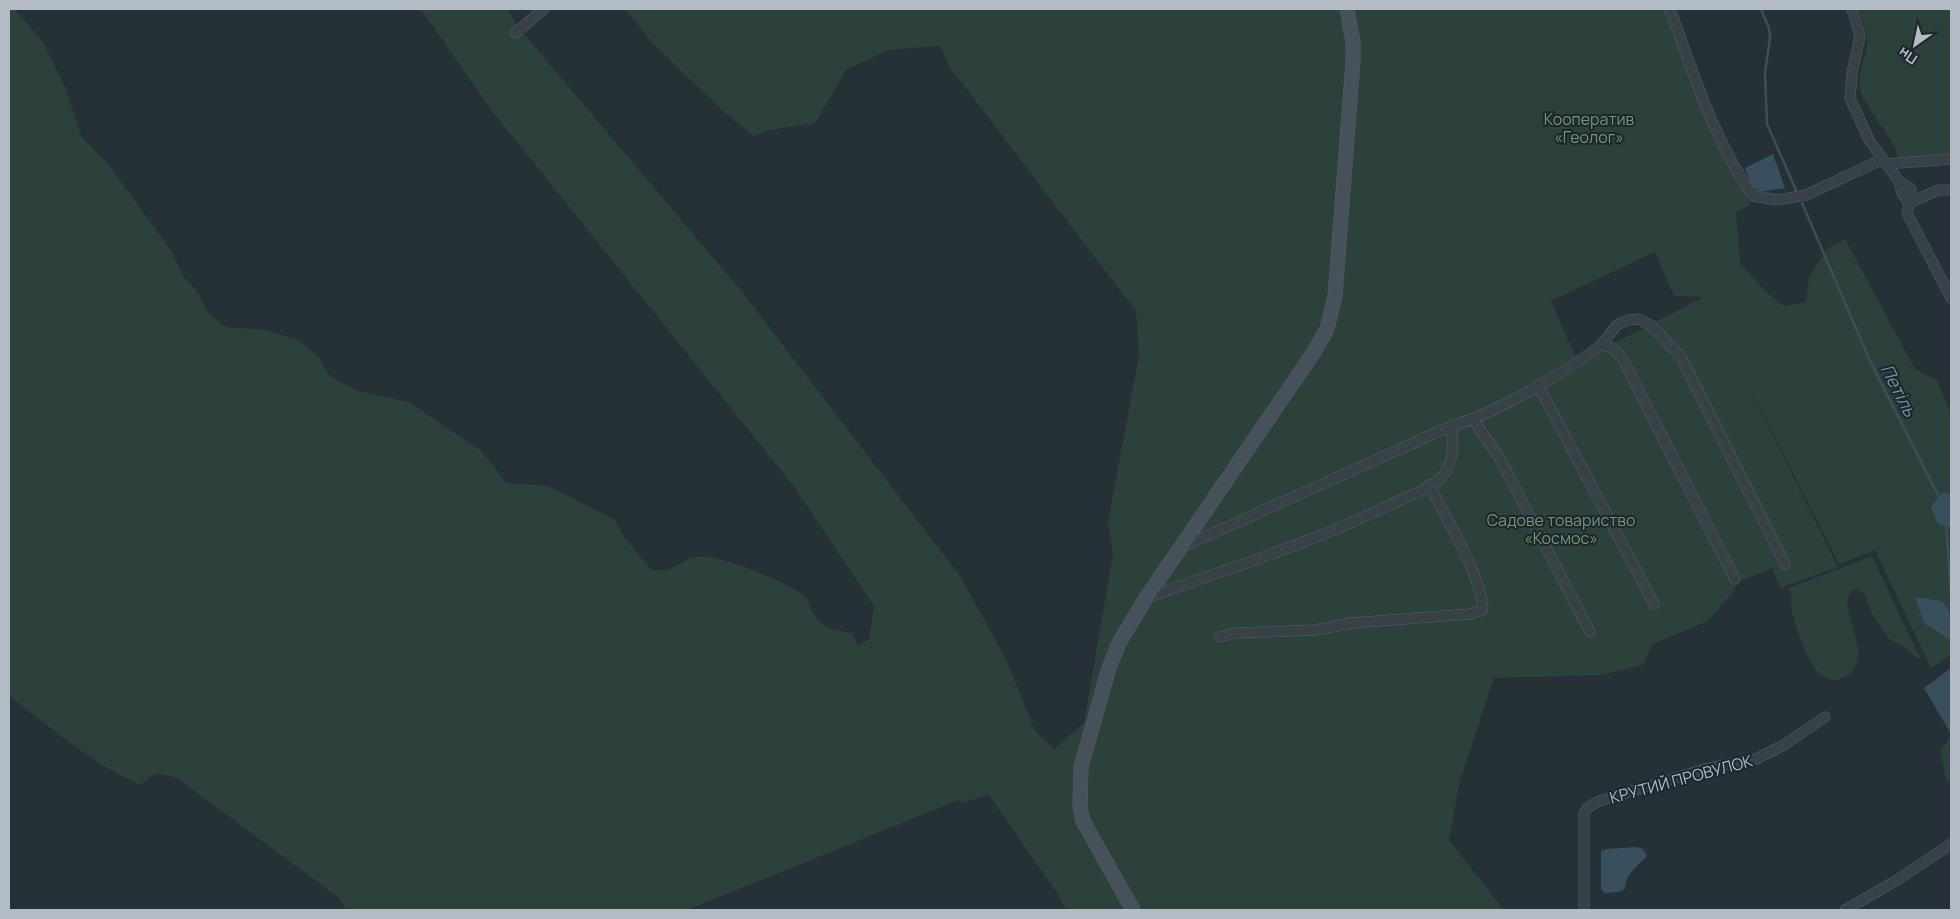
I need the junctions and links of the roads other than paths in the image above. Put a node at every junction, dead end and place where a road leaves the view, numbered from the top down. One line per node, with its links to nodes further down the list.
1 (544, 9): 5 (street)
2 (1347, 9): 16 (street)
3 (1670, 9): 7 (street)
4 (1852, 9): 7 (street)
5 (515, 33)
6 (1951, 159): 7 (street)
7 (1884, 161): 9 (street)
8 (1951, 190): 9 (street)
9 (1909, 203): 10 (street)
10 (1951, 298)
11 (1600, 345): 12 (street); 17 (street); 18 (street)
12 (1538, 384): 13 (street); 20 (street)
13 (1473, 420): 14 (street); 21 (street)
14 (1451, 426): 15 (street); 16 (street)
15 (1429, 485): 19 (street); 22 (street)
16 (1179, 548): 19 (street)
17 (1785, 564)
18 (1735, 580)
19 (1146, 598): 25 (street)
20 (1654, 604)
21 (1590, 632)
22 (1219, 637)
23 (1825, 717): 26 (street, КРУТИЙ ПРОВУЛОК)
24 (1951, 844): 27 (street)
25 (1133, 910)
26 (1584, 910)
27 (1844, 910)

